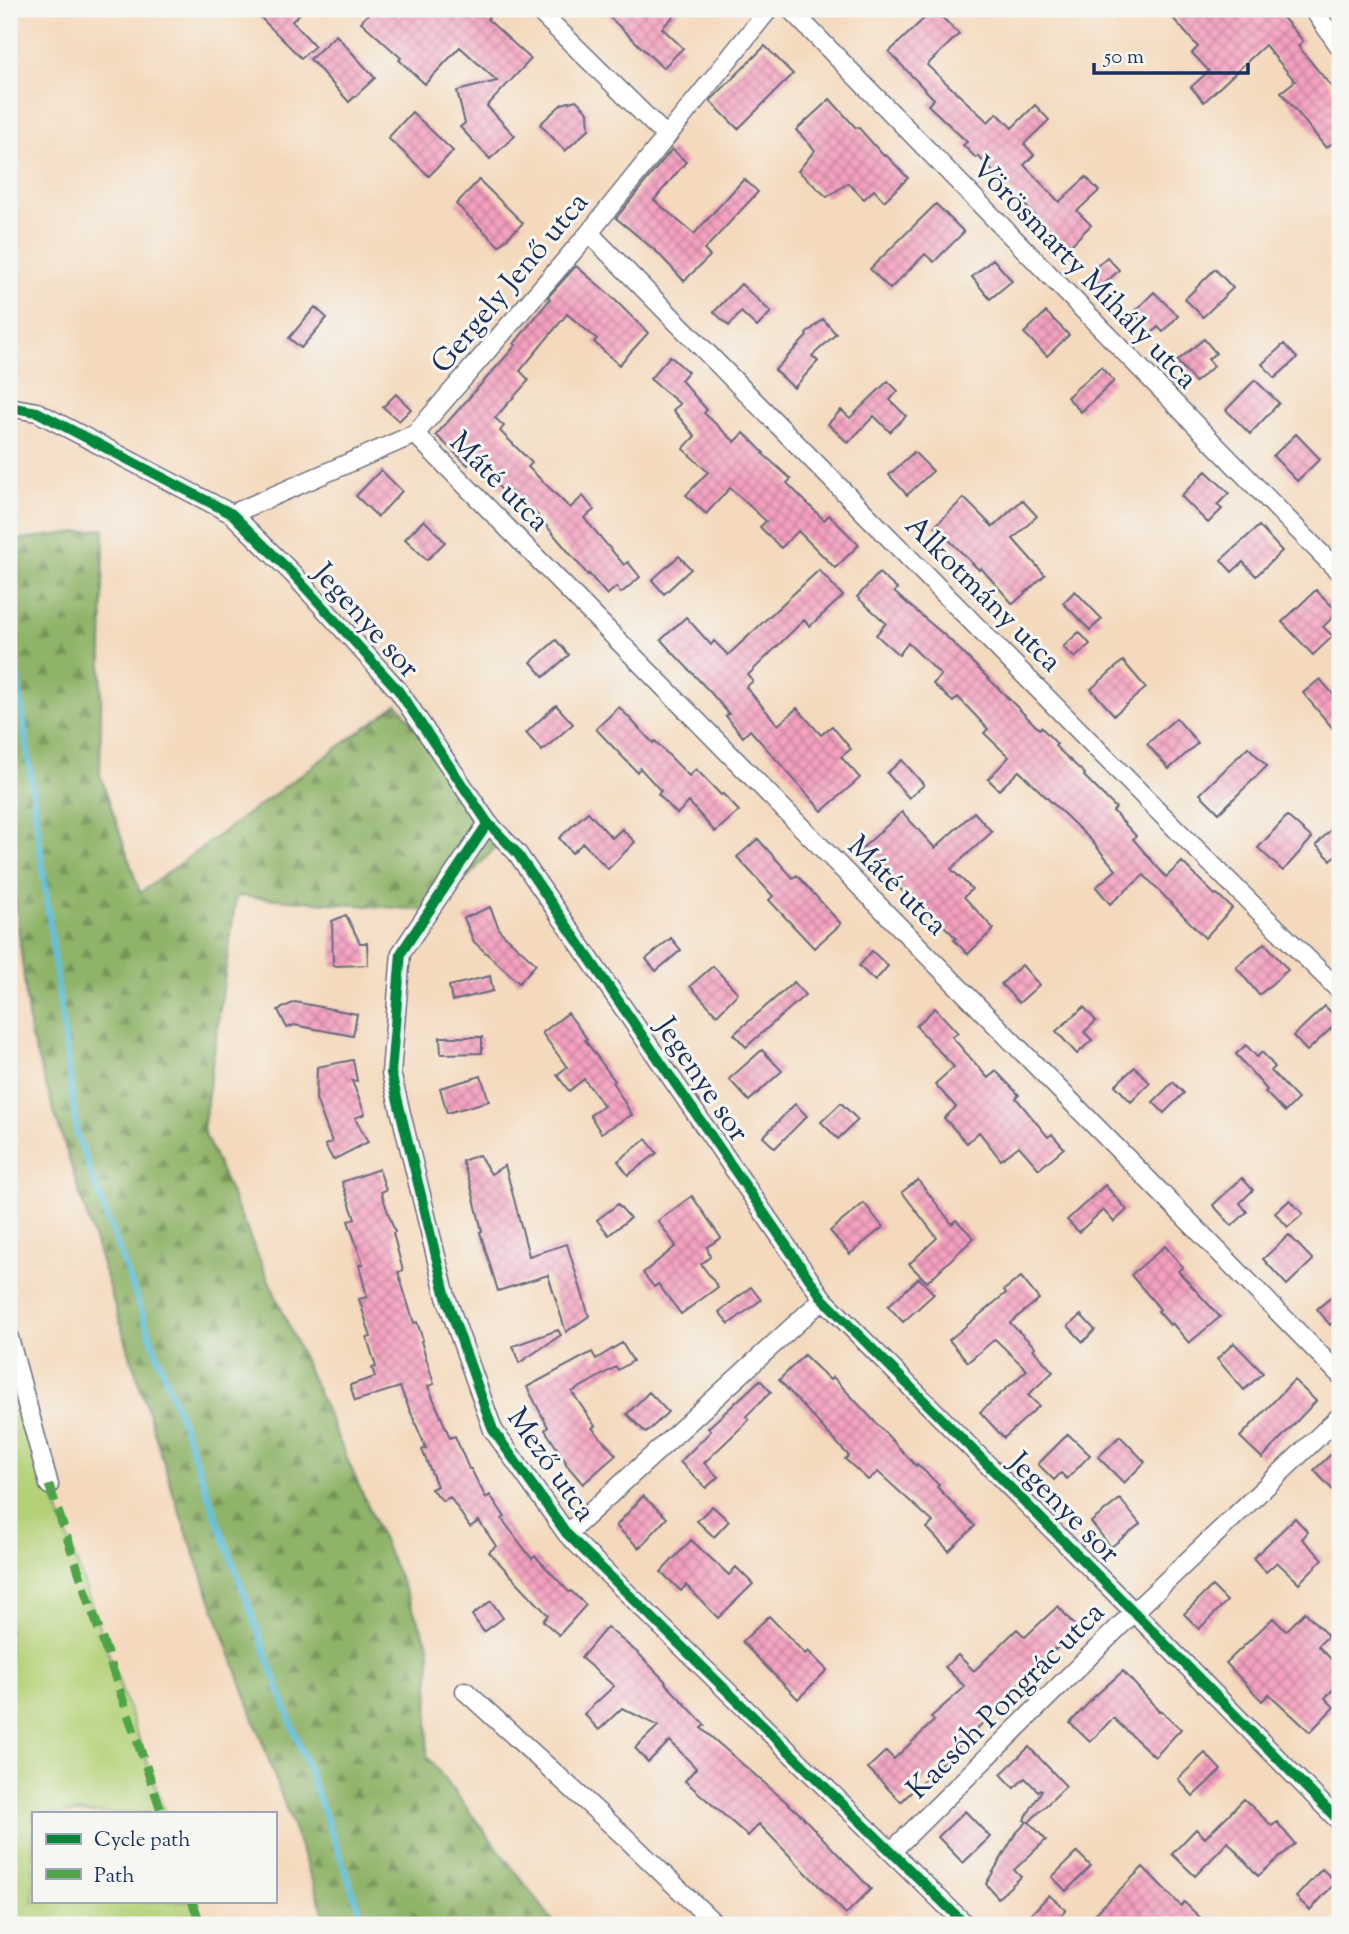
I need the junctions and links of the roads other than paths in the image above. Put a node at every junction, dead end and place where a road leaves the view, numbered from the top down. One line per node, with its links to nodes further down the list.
1 (537, 9): 6 (street)
2 (769, 9): 6 (street, Gergely Jenő utca)
3 (790, 9): 11 (street, Vörösmarty Mihály utca)
4 (1313, 9): 5 (street)
5 (1340, 47)
6 (666, 136): 7 (street, Gergely Jenő utca)
7 (589, 233): 9 (street, Gergely Jenő utca); 13 (street, Alkotmány utca)
8 (9, 407): 10 (street, Jegenye sor)
9 (415, 434): 10 (street, Gergely Jenő utca); 16 (street, Máté utca)
10 (232, 514): 12 (street, Jegenye sor)
11 (1340, 573)
12 (488, 823): 14 (street, Jegenye sor); 19 (street, Mező utca)
13 (1340, 991)
14 (823, 1299): 19 (street); 20 (street, Jegenye sor)
15 (9, 1338): 18 (street)
16 (1340, 1375)
17 (1340, 1416): 20 (street, Kacsóh Pongrác utca)
18 (49, 1485)
19 (567, 1534): 23 (street, Mező utca)
20 (1134, 1612): 22 (street, Jegenye sor); 23 (street, Kacsóh Pongrác utca)
21 (465, 1691): 24 (street)
22 (1340, 1822)
23 (892, 1852): 25 (street, Mező utca)
24 (716, 1925)
25 (966, 1925)

